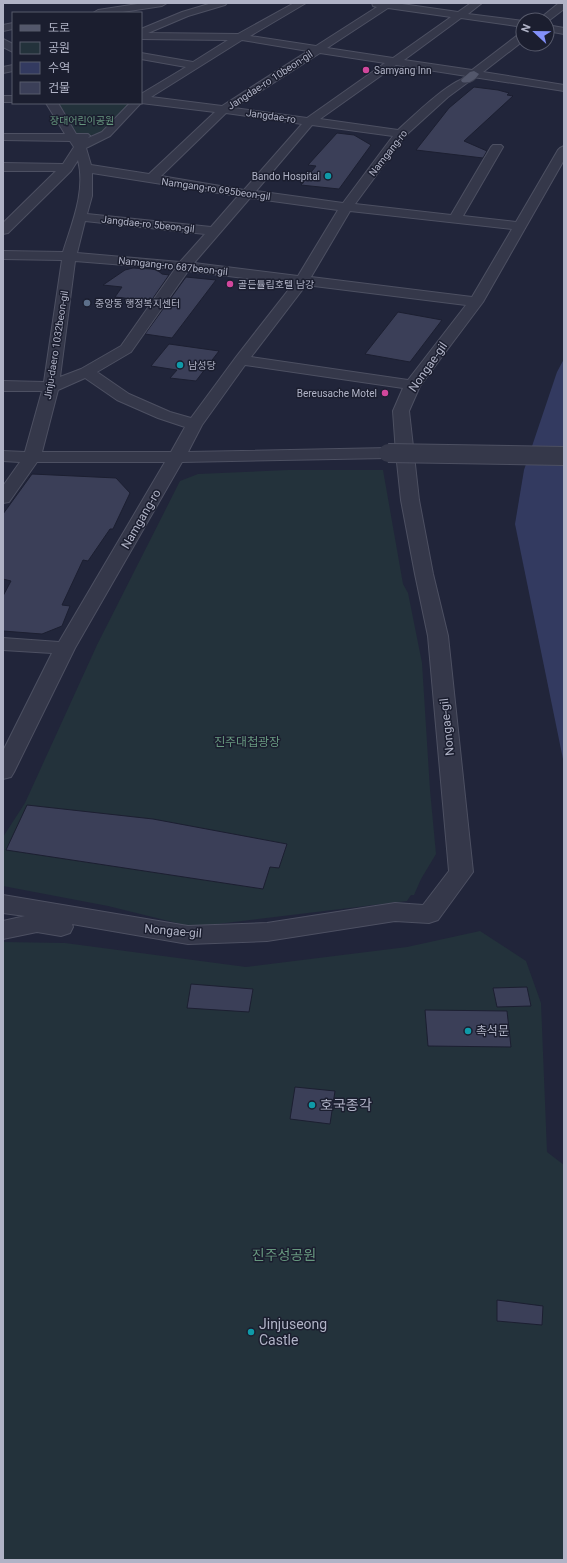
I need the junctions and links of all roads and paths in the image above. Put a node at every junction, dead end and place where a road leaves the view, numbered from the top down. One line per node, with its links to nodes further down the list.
1 (162, 3): 8 (street)
2 (222, 3): 12 (street)
3 (301, 3): 14 (street)
4 (370, 3): 6 (street)
5 (477, 3): 10 (street, Jangdae-ro 5beon-gil)
6 (388, 4): 10 (street); 18 (street, Jangdae-ro 10beon-gil)
7 (564, 4): 9 (street)
8 (104, 12)
9 (554, 12)
10 (460, 15): 11 (street); 20 (street, Jangdae-ro 5beon-gil)
11 (515, 23)
12 (142, 33)
13 (142, 36): 14 (street)
14 (240, 37): 18 (street); 21 (street)
15 (3, 42): 17 (street)
16 (515, 42): 22 (street, Namgang-ro)
17 (12, 48)
18 (317, 49): 20 (street); 28 (street, Jangdae-ro 10beon-gil)
19 (142, 56): 21 (street)
20 (394, 61): 22 (street); 29 (street, Jangdae-ro 5beon-gil)
21 (195, 65): 24 (street)
22 (470, 77): 23 (street); 30 (street, Namgang-ro)
23 (563, 86)
24 (142, 99)
25 (142, 100): 28 (street, Jangdae-ro)
26 (53, 104): 32 (street)
27 (135, 104): 32 (street)
28 (223, 110): 29 (street, Jangdae-ro); 38 (street, Jangdae-ro 10beon-gil)
29 (310, 121): 30 (street, Jangdae-ro); 39 (street, Jangdae-ro 5beon-gil)
30 (401, 134): 40 (street, Namgang-ro)
31 (3, 137): 32 (street)
32 (77, 142): 36 (street); 37 (street, Jinju-daero 1032beon-gil)
33 (497, 147): 42 (street)
34 (564, 150): 43 (street, Nongae-gil)
35 (3, 167): 36 (street)
36 (67, 168): 44 (street)
37 (86, 168): 38 (street, Namgang-ro 695beon-gil); 41 (street, Jinju-daero 1032beon-gil)
38 (151, 180): 39 (street, Namgang-ro 695beon-gil)
39 (248, 194): 40 (street, Namgang-ro 695beon-gil); 45 (street, Jangdae-ro 5beon-gil)
40 (346, 207): 42 (street, Namgang-ro 695beon-gil); 49 (street, Namgang-ro)
41 (81, 217): 45 (street, Jangdae-ro 5beon-gil); 47 (street, Jinju-daero 1032beon-gil)
42 (455, 219): 43 (street, Namgang-ro 695beon-gil)
43 (520, 226): 50 (street, Nongae-gil)
44 (4, 228)
45 (214, 231): 48 (street, Jangdae-ro 5beon-gil)
46 (3, 254): 47 (street, Namgang-ro 687beon-gil)
47 (69, 256): 48 (street, Namgang-ro 687beon-gil); 55 (street, Jinju-daero 1032beon-gil)
48 (184, 266): 49 (street, Namgang-ro 687beon-gil); 52 (street, Jangdae-ro 5beon-gil)
49 (301, 282): 50 (street); 51 (street, Namgang-ro)
50 (476, 302): 53 (street, Nongae-gil)
51 (241, 360): 53 (street); 56 (street, Namgang-ro)
52 (86, 372): 55 (street, Jangdae-ro 5beon-gil); 56 (street)
53 (412, 385): 66 (street, Nongae-gil)
54 (3, 386): 55 (street)
55 (51, 387): 59 (street, Jinju-daero 1032beon-gil)
56 (194, 425): 60 (street, Namgang-ro)
57 (3, 456): 59 (street)
58 (564, 456): 60 (street, bridge)
59 (32, 457): 60 (street); 61 (street)
60 (175, 458): 63 (street, Namgang-ro)
61 (3, 498)
62 (3, 644): 63 (street)
63 (65, 648): 64 (street, Namgang-ro)
64 (3, 772)
65 (3, 904): 66 (street, Nongae-gil)
66 (138, 928): 67 (street)
67 (3, 930)

